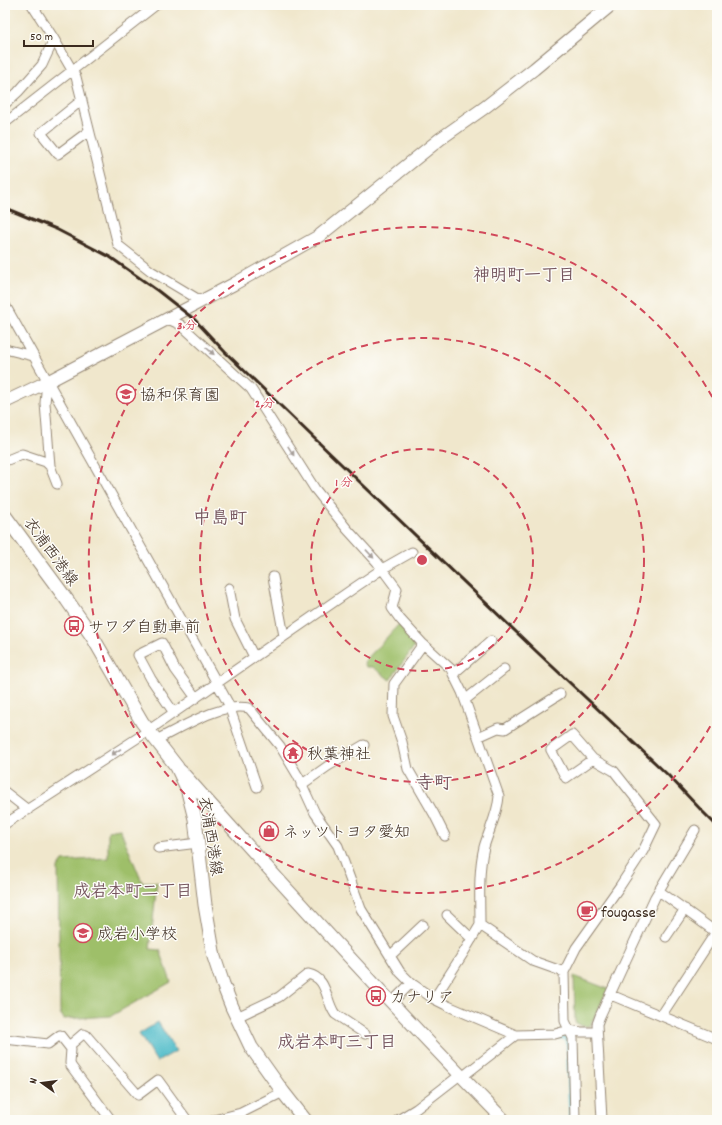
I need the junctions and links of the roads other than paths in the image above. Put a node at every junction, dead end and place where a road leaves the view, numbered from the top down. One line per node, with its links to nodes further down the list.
1 (32, 5): 4 (street)
2 (156, 5): 5 (street)
3 (611, 5): 10 (street)
4 (54, 39): 5 (street); 7 (street)
5 (72, 70): 6 (street); 8 (street)
6 (82, 100): 9 (street); 9 (street)
7 (5, 104)
8 (5, 123)
9 (89, 131): 10 (street)
10 (201, 300): 12 (street)
11 (5, 305): 14 (street)
12 (168, 319): 15 (street); 22 (street, one-way to 22)
13 (5, 349): 14 (street)
14 (33, 356): 15 (street)
15 (47, 382): 16 (street); 18 (street); 31 (street)
16 (5, 402)
17 (5, 461): 18 (street)
18 (50, 466): 19 (street)
19 (57, 484)
20 (5, 516): 37 (main road, 衣浦西港線)
21 (412, 552): 22 (street)
22 (382, 569): 25 (street); 27 (street)
23 (273, 576): 25 (street)
24 (228, 588): 28 (street)
25 (284, 636): 28 (street)
26 (491, 641): 30 (street)
27 (423, 644): 30 (street); 50 (street)
28 (254, 657): 31 (street)
29 (504, 669): 34 (street)
30 (453, 674): 34 (street)
31 (217, 683): 33 (street); 35 (street)
32 (560, 694): 38 (street)
33 (196, 698): 36 (street); 36 (street)
34 (465, 700): 38 (street)
35 (229, 708): 37 (street); 42 (street); 43 (street)
36 (174, 713): 37 (street)
37 (152, 736): 41 (main road, 衣浦西港線); 47 (street, one-way to 47)
38 (478, 737): 57 (street)
39 (364, 745): 42 (street)
40 (593, 759): 40 (street); 62 (street)
41 (178, 767): 45 (street); 46 (main road, 衣浦西港線)
42 (302, 786): 61 (street)
43 (257, 787)
44 (5, 792): 47 (street)
45 (207, 800): 46 (street); 66 (street)
46 (193, 808): 51 (main road, 衣浦西港線)
47 (28, 810): 48 (street)
48 (5, 824)
49 (695, 830): 53 (street)
50 (445, 836)
51 (198, 843): 52 (street); 68 (main road, 衣浦西港線)
52 (158, 848)
53 (659, 891): 54 (street); 64 (street)
54 (684, 909): 58 (street); 59 (street)
55 (447, 915): 60 (street)
56 (423, 925): 61 (street)
57 (480, 925): 60 (street); 62 (street)
58 (716, 932): 67 (street)
59 (666, 937)
60 (472, 939): 65 (street)
61 (390, 956): 63 (street)
62 (564, 972): 69 (street)
63 (411, 983): 65 (street); 66 (street)
64 (611, 995): 67 (street); 70 (street)
65 (434, 999): 72 (street)
66 (392, 1002): 76 (street)
67 (661, 1016): 74 (street)
68 (236, 1017): 71 (street); 77 (main road, 衣浦西港線)
69 (569, 1030): 70 (street); 72 (street); 84 (street)
70 (597, 1032): 85 (street)
71 (365, 1034)
72 (516, 1035): 76 (street)
73 (5, 1039): 75 (street)
74 (717, 1039)
75 (69, 1046): 78 (street); 79 (street)
76 (461, 1076): 82 (street); 83 (street)
77 (283, 1092): 80 (street); 81 (main road, 衣浦西港線)
78 (111, 1120)
79 (187, 1120)
80 (214, 1120)
81 (305, 1120)
82 (398, 1120)
83 (504, 1120)
84 (575, 1120)
85 (602, 1120)

